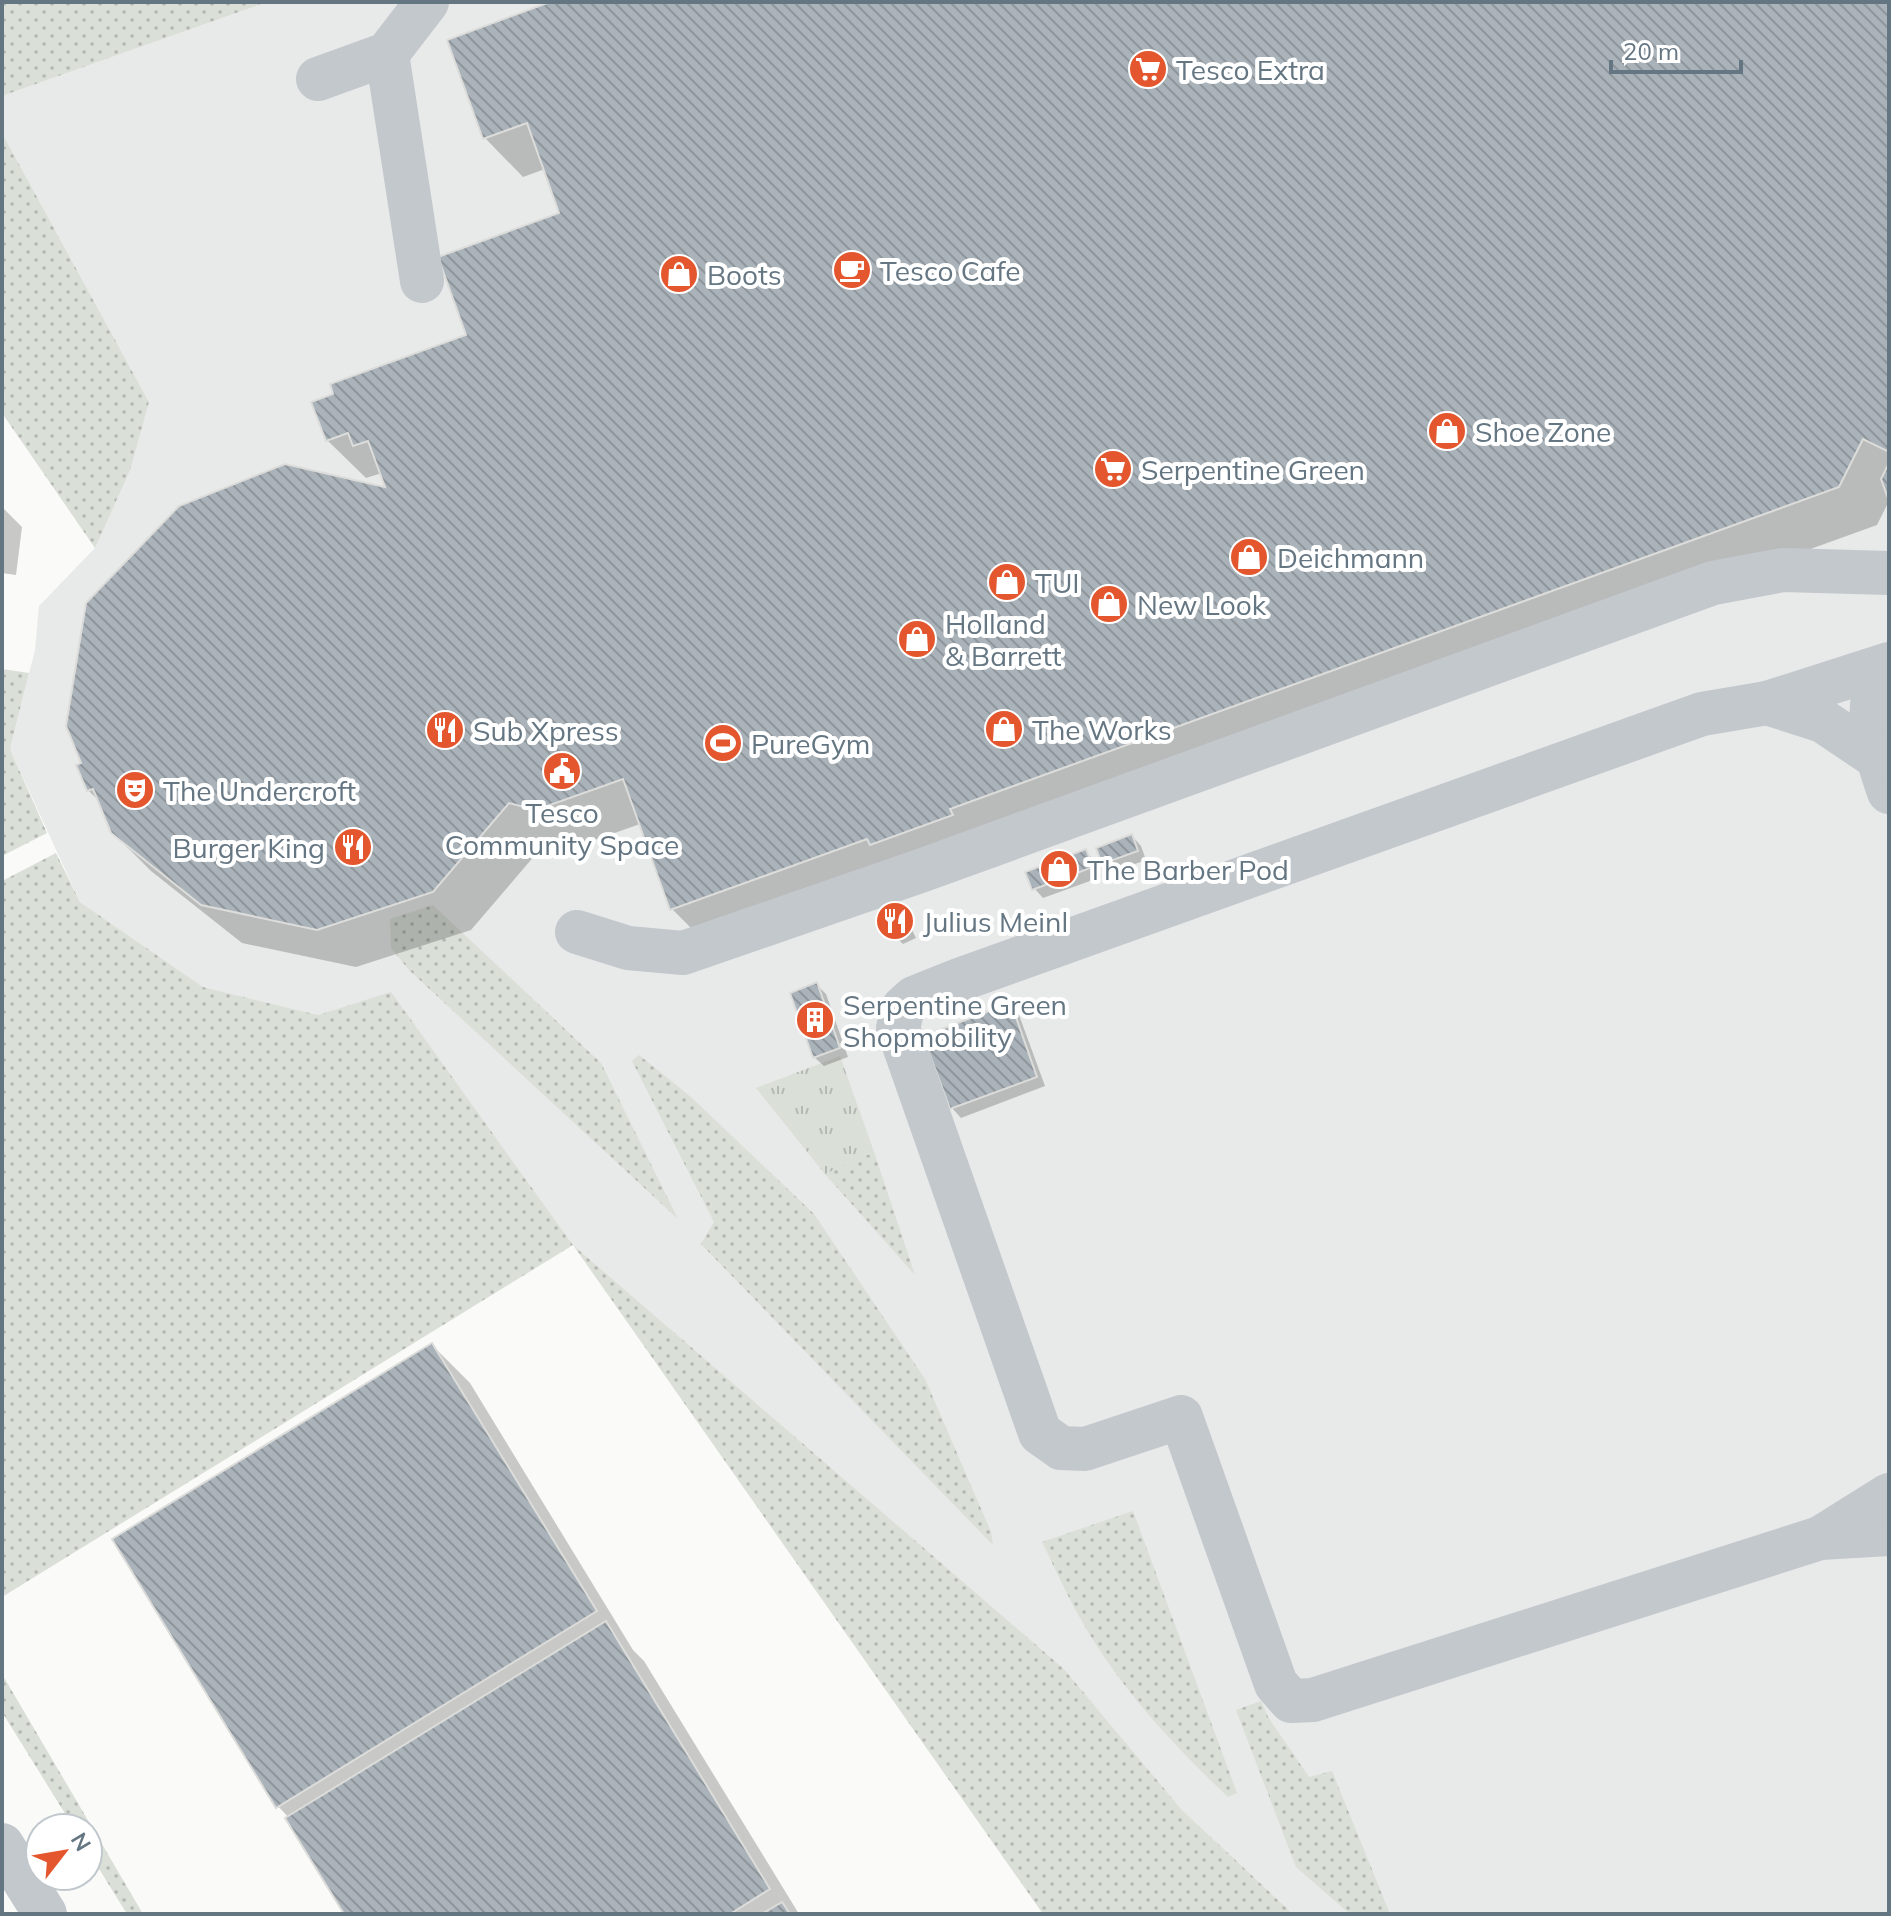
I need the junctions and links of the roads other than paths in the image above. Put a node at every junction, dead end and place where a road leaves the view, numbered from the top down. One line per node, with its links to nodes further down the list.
1 (427, 2): 2 (street)
2 (387, 54): 3 (street); 4 (street)
3 (318, 79)
4 (422, 281)
5 (1889, 573): 9 (street)
6 (1889, 666): 7 (street); 8 (street)
7 (1767, 703): 8 (street); 12 (street)
8 (1883, 775)
9 (577, 932)
10 (1889, 1495): 12 (street)
11 (1889, 1534): 12 (street)
12 (1820, 1538)
13 (2, 1845): 14 (street)
14 (45, 1914)

